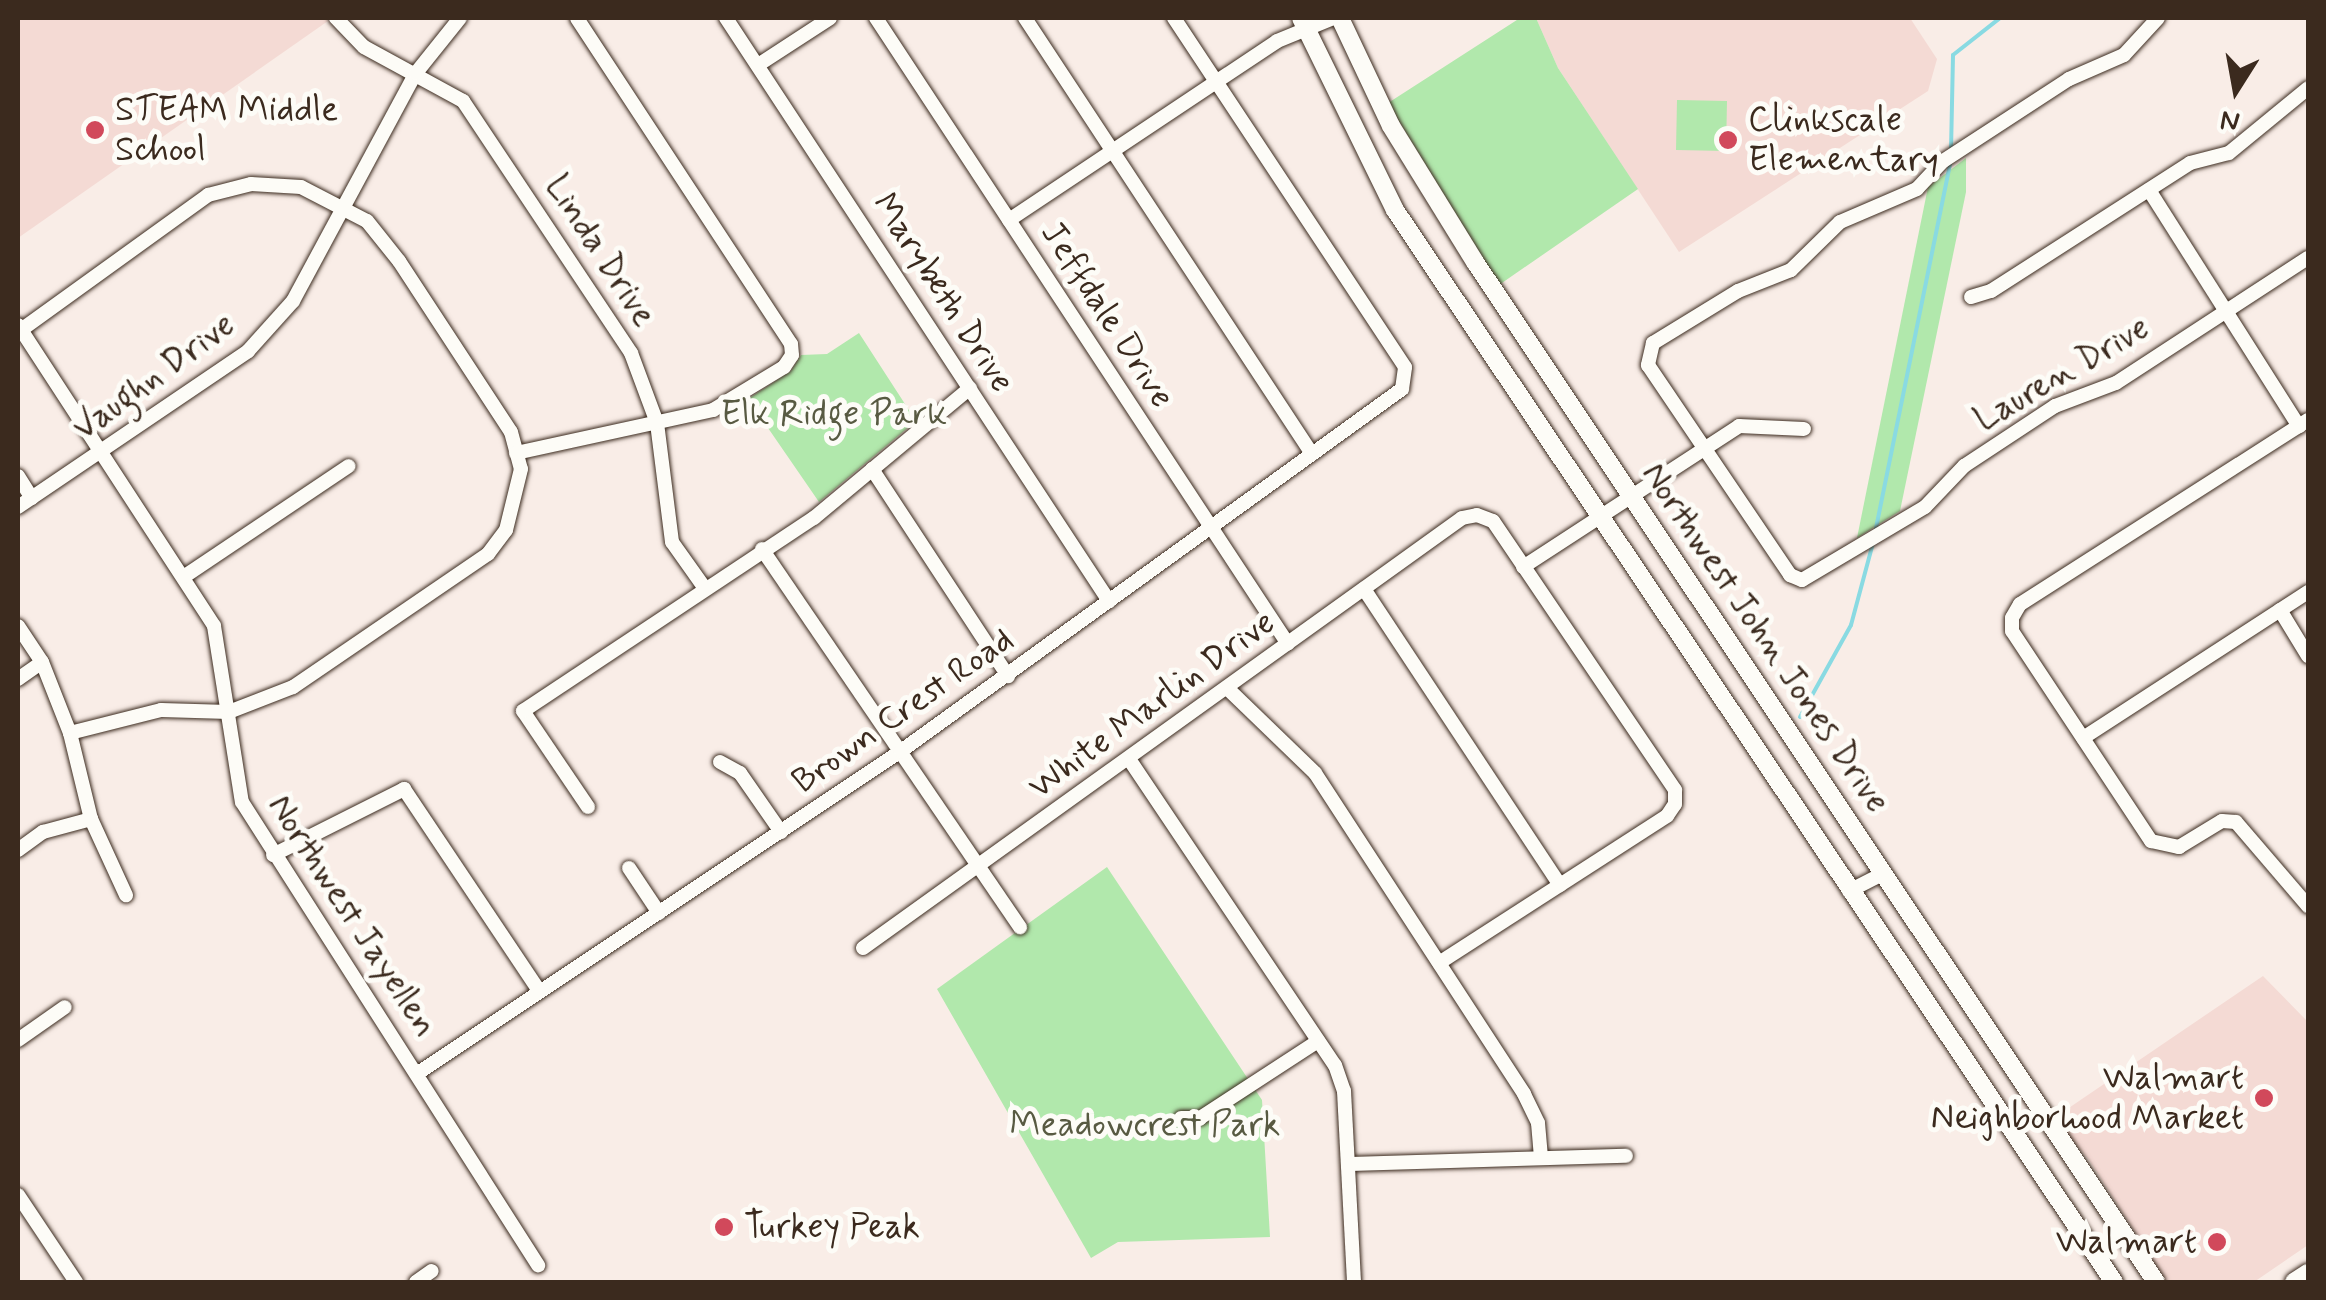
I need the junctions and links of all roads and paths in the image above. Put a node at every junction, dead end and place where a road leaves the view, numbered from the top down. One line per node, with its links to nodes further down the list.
1 (336, 18): 13 (street, Linda Drive)
2 (460, 18): 13 (street, Vaughn Drive)
3 (577, 18): 25 (street)
4 (726, 18): 12 (street, Marybeth Drive)
5 (830, 18): 12 (street)
6 (876, 18): 19 (street, Jeffdale Drive)
7 (1025, 18): 16 (street)
8 (1174, 18): 14 (street)
9 (1336, 18): 11 (street); 35 (main road, Northwest John Jones Drive)
10 (2158, 18): 28 (street)
11 (1303, 22): 14 (street); 38 (main road, Northwest John Jones Drive)
12 (758, 65): 24 (street, Marybeth Drive)
13 (416, 73): 18 (street, Vaughn Drive); 25 (street, Linda Drive)
14 (1216, 82): 16 (street); 31 (street, Brown Crest Road)
15 (2308, 88): 17 (street)
16 (1112, 151): 19 (street); 31 (street)
17 (2149, 190): 21 (street); 22 (street)
18 (344, 205): 23 (street); 29 (street); 30 (street, Vaughn Drive)
19 (1010, 220): 39 (street, Jeffdale Drive)
20 (2308, 258): 22 (street, Lauren Drive)
21 (1971, 296)
22 (2227, 311): 26 (street); 28 (street, Lauren Drive)
23 (19, 328): 30 (street, Northwest Jayellen)
24 (970, 388): 33 (street); 46 (street, Marybeth Drive)
25 (658, 423): 29 (street); 43 (street, Linda Drive)
26 (2304, 423): 57 (street)
27 (1804, 429): 28 (street)
28 (1703, 447): 35 (street)
29 (516, 453): 55 (street)
30 (102, 454): 36 (street, Vaughn Drive); 42 (street, Northwest Jayellen)
31 (1312, 454): 39 (street, Brown Crest Road)
32 (349, 466): 42 (street)
33 (872, 468): 40 (street); 52 (street)
34 (18, 476): 36 (street)
35 (1633, 497): 38 (street); 68 (main road, Northwest John Jones Drive)
36 (32, 498): 37 (street, Vaughn Drive)
37 (18, 507)
38 (1600, 516): 41 (street); 70 (main road, Northwest John Jones Drive)
39 (1210, 528): 46 (street, Brown Crest Road); 49 (street, Jeffdale Drive)
40 (762, 550): 43 (street); 58 (street)
41 (1523, 567): 44 (street, White Marlin Drive); 69 (street)
42 (185, 576): 55 (street, Northwest Jayellen)
43 (704, 587): 61 (street)
44 (1364, 589): 49 (street, White Marlin Drive); 69 (street)
45 (2308, 592): 47 (street)
46 (1110, 601): 52 (street, Brown Crest Road)
47 (2280, 610): 50 (street); 57 (street)
48 (18, 626): 51 (street)
49 (1288, 644): 54 (street, White Marlin Drive)
50 (2308, 656)
51 (42, 662): 53 (street); 56 (street)
52 (1008, 676): 58 (street, Brown Crest Road)
53 (18, 679)
54 (1226, 688): 59 (street, White Marlin Drive); 76 (street)
55 (229, 712): 56 (street); 65 (street, Northwest Jayellen)
56 (70, 733): 62 (street)
57 (2083, 738): 72 (street)
58 (901, 752): 63 (street, Brown Crest Road); 67 (street)
59 (1129, 759): 67 (street, White Marlin Drive); 80 (street)
60 (720, 762): 63 (street)
61 (588, 807)
62 (91, 819): 64 (street); 71 (street)
63 (781, 832): 73 (street, Brown Crest Road)
64 (18, 850)
65 (273, 856): 77 (street); 81 (street, Northwest Jayellen)
66 (629, 868): 73 (street)
67 (978, 868): 74 (street); 75 (street, White Marlin Drive)
68 (1882, 874): 70 (street); 94 (main road, Northwest John Jones Drive)
69 (1560, 884): 76 (street)
70 (1850, 891): 93 (main road, Northwest John Jones Drive)
71 (126, 894)
72 (2308, 906)
73 (659, 914): 77 (street, Brown Crest Road)
74 (1020, 927)
75 (864, 948)
76 (1439, 963): 84 (street)
77 (539, 991): 81 (street, Brown Crest Road)
78 (65, 1007): 79 (street)
79 (18, 1040)
80 (1318, 1042): 82 (street); 85 (street)
81 (418, 1073): 87 (street, Northwest Jayellen)
82 (1180, 1118)
83 (1626, 1156): 84 (street)
84 (1541, 1157): 85 (street)
85 (1348, 1164): 92 (street)
86 (18, 1194): 90 (street)
87 (538, 1265)
88 (432, 1271): 91 (street)
89 (2308, 1273): 95 (main road)
90 (76, 1282)
91 (416, 1282)
92 (1354, 1282)
93 (2114, 1282)
94 (2156, 1282)
95 (2294, 1282)

